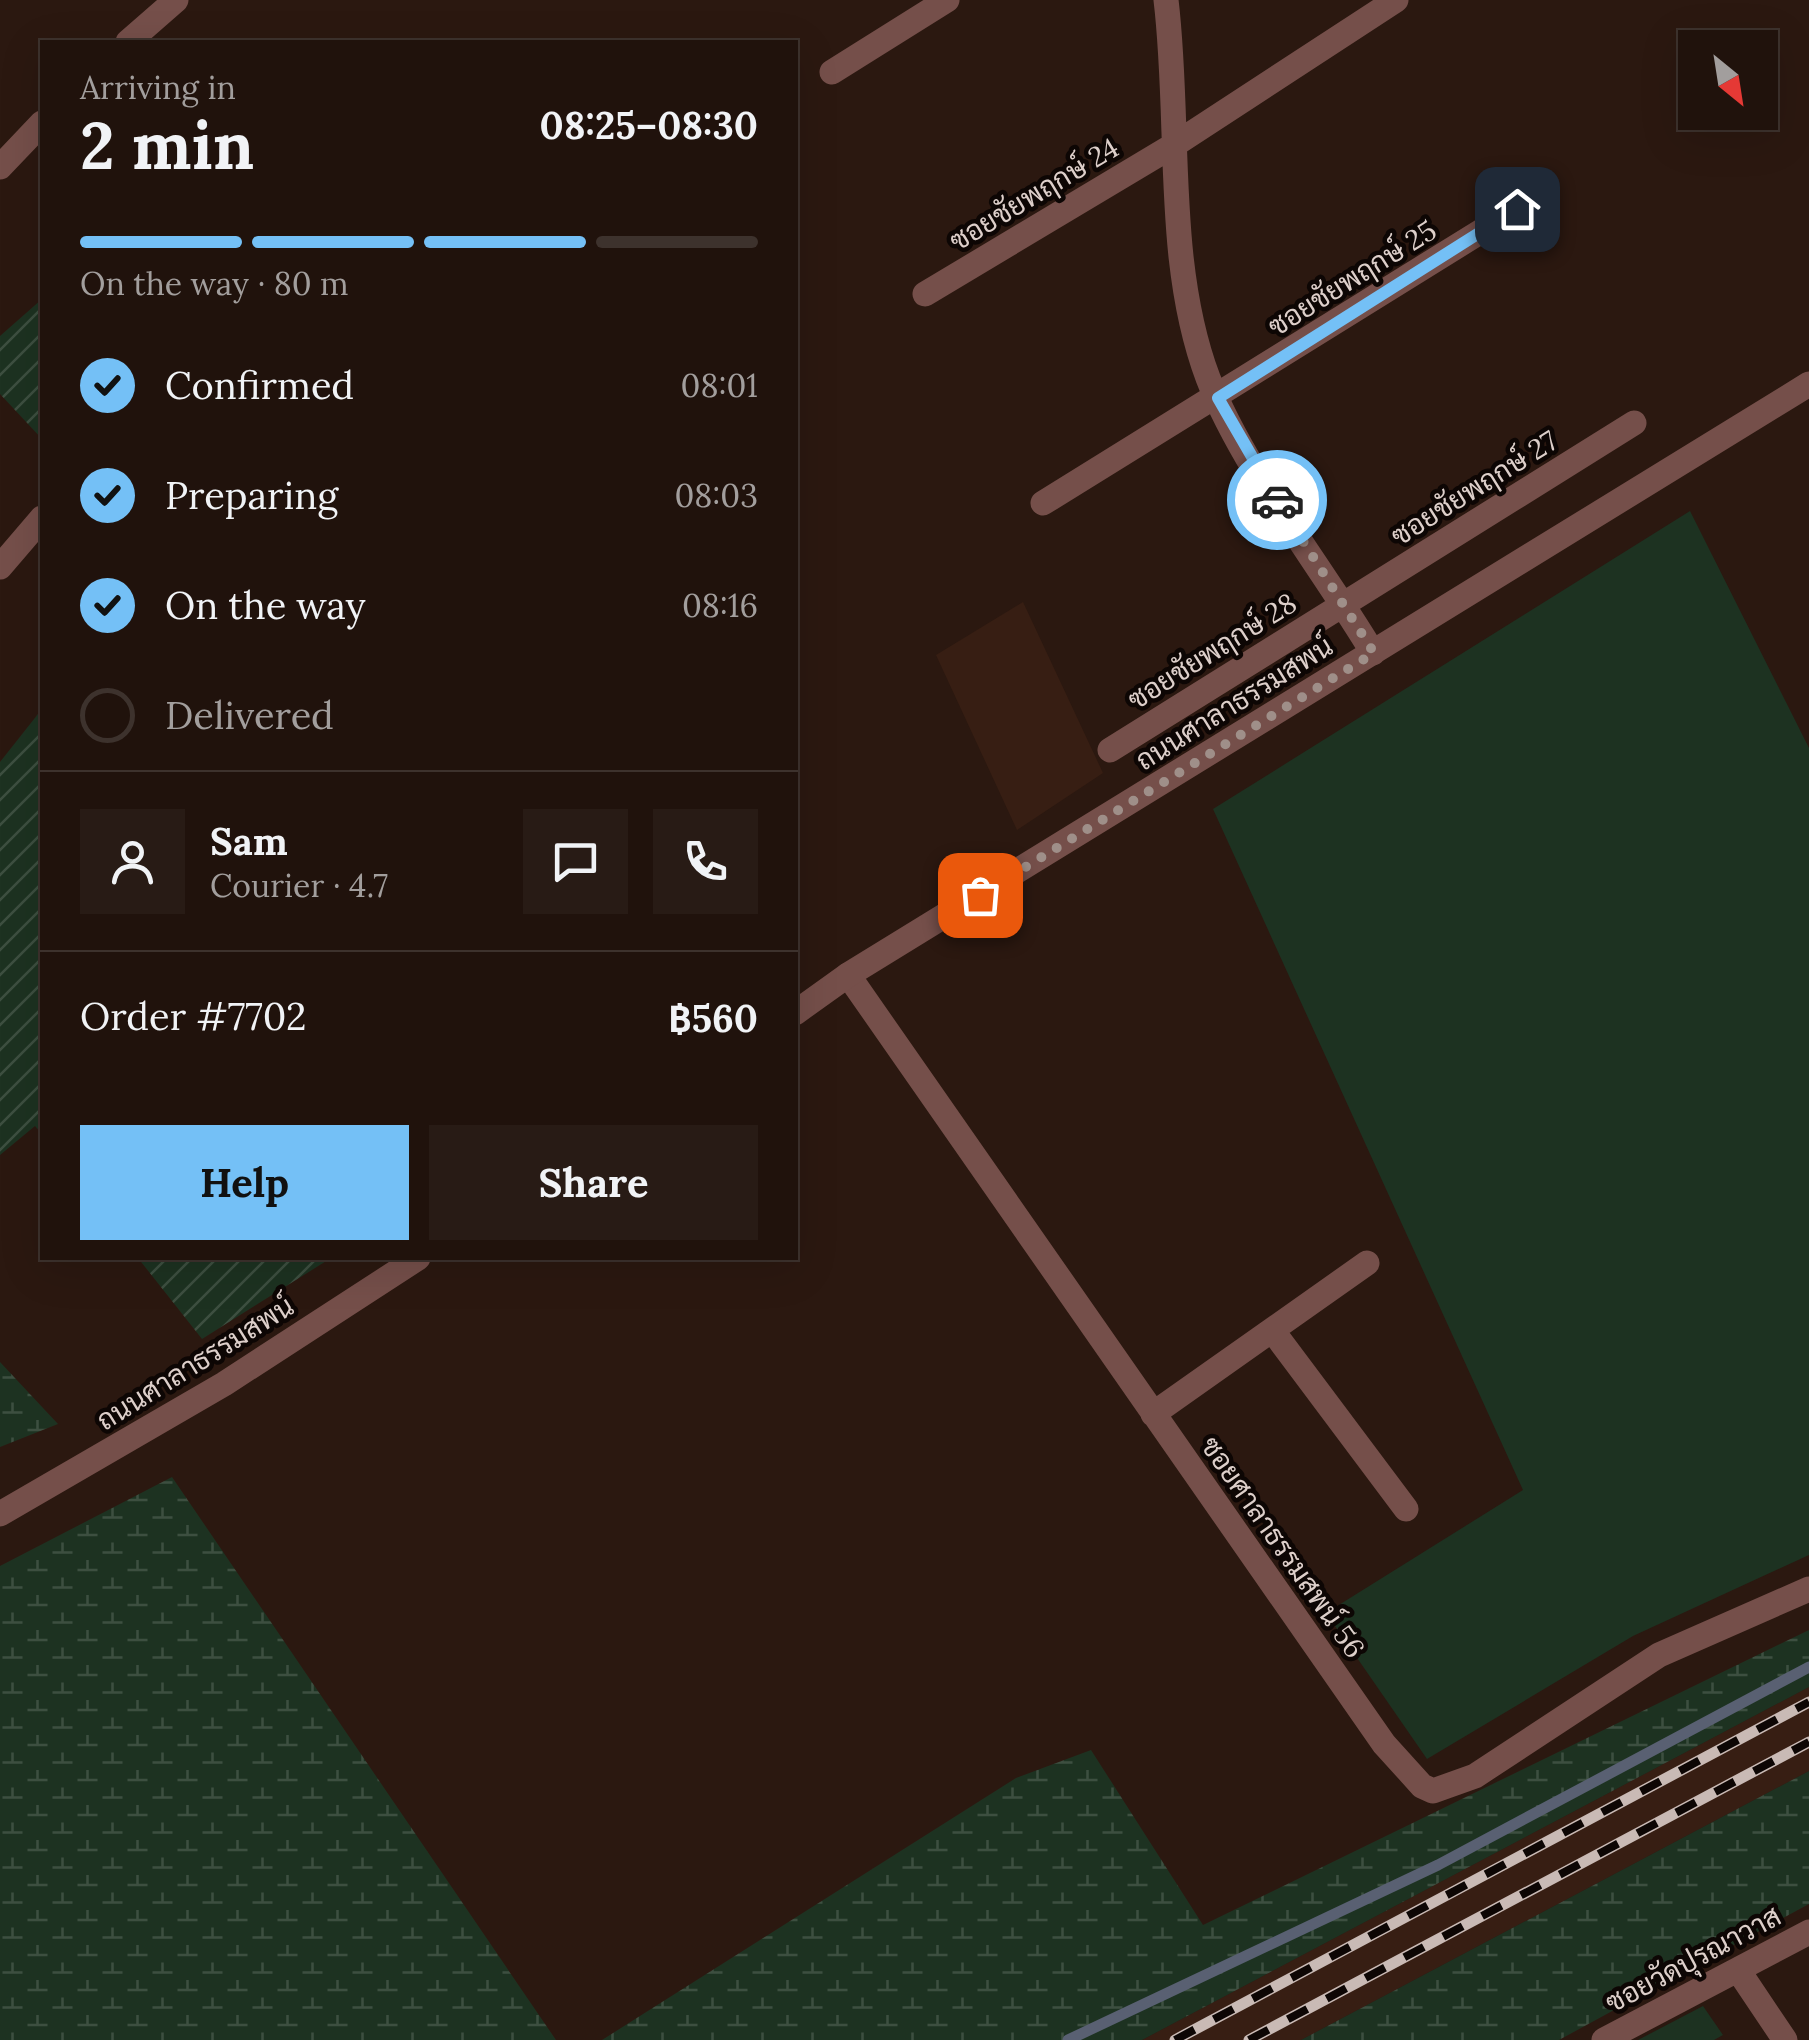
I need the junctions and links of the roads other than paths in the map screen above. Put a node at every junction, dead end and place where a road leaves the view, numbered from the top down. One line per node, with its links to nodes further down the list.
1 (176, 0): 5 (street)
2 (947, 0): 6 (street)
3 (1166, 0): 8 (street)
4 (1396, 0): 8 (street, ซอยชัยพฤกษ์ 24)
5 (130, 40)
6 (832, 72)
7 (40, 125): 9 (street)
8 (1174, 144): 11 (street, ซอยชัยพฤกษ์ 24); 13 (street)
9 (0, 166)
10 (1517, 209): 13 (street, ซอยชัยพฤกษ์ 25)
11 (925, 294)
12 (1809, 384): 19 (street, ถนนศาลาธรรมสพน์)
13 (1218, 398): 15 (street, ซอยชัยพฤกษ์ 25); 18 (street)
14 (1634, 423): 18 (street, ซอยชัยพฤกษ์ 27)
15 (1043, 502)
16 (40, 520): 17 (street)
17 (0, 567)
18 (1345, 604): 19 (street); 20 (street, ซอยชัยพฤกษ์ 28)
19 (1374, 653): 21 (street, ถนนศาลาธรรมสพน์)
20 (1110, 750)
21 (848, 976): 22 (street, ถนนศาลาธรรมสพน์); 26 (street, ซอยศาลาธรรมสพน์ 56)
22 (798, 1011)
23 (415, 1260): 28 (street, ถนนศาลาธรรมสพน์)
24 (1367, 1263): 25 (street)
25 (1272, 1330): 26 (street); 27 (street)
26 (1153, 1414): 29 (street, ซอยศาลาธรรมสพน์ 56)
27 (1406, 1508)
28 (0, 1514)
29 (1809, 1589)
30 (1809, 1932): 31 (street, ซอยวัดปุรณาวาส)
31 (1738, 1970): 32 (street, ซอยวัดปุรณาวาส); 33 (street)
32 (1604, 2040)
33 (1785, 2040)

